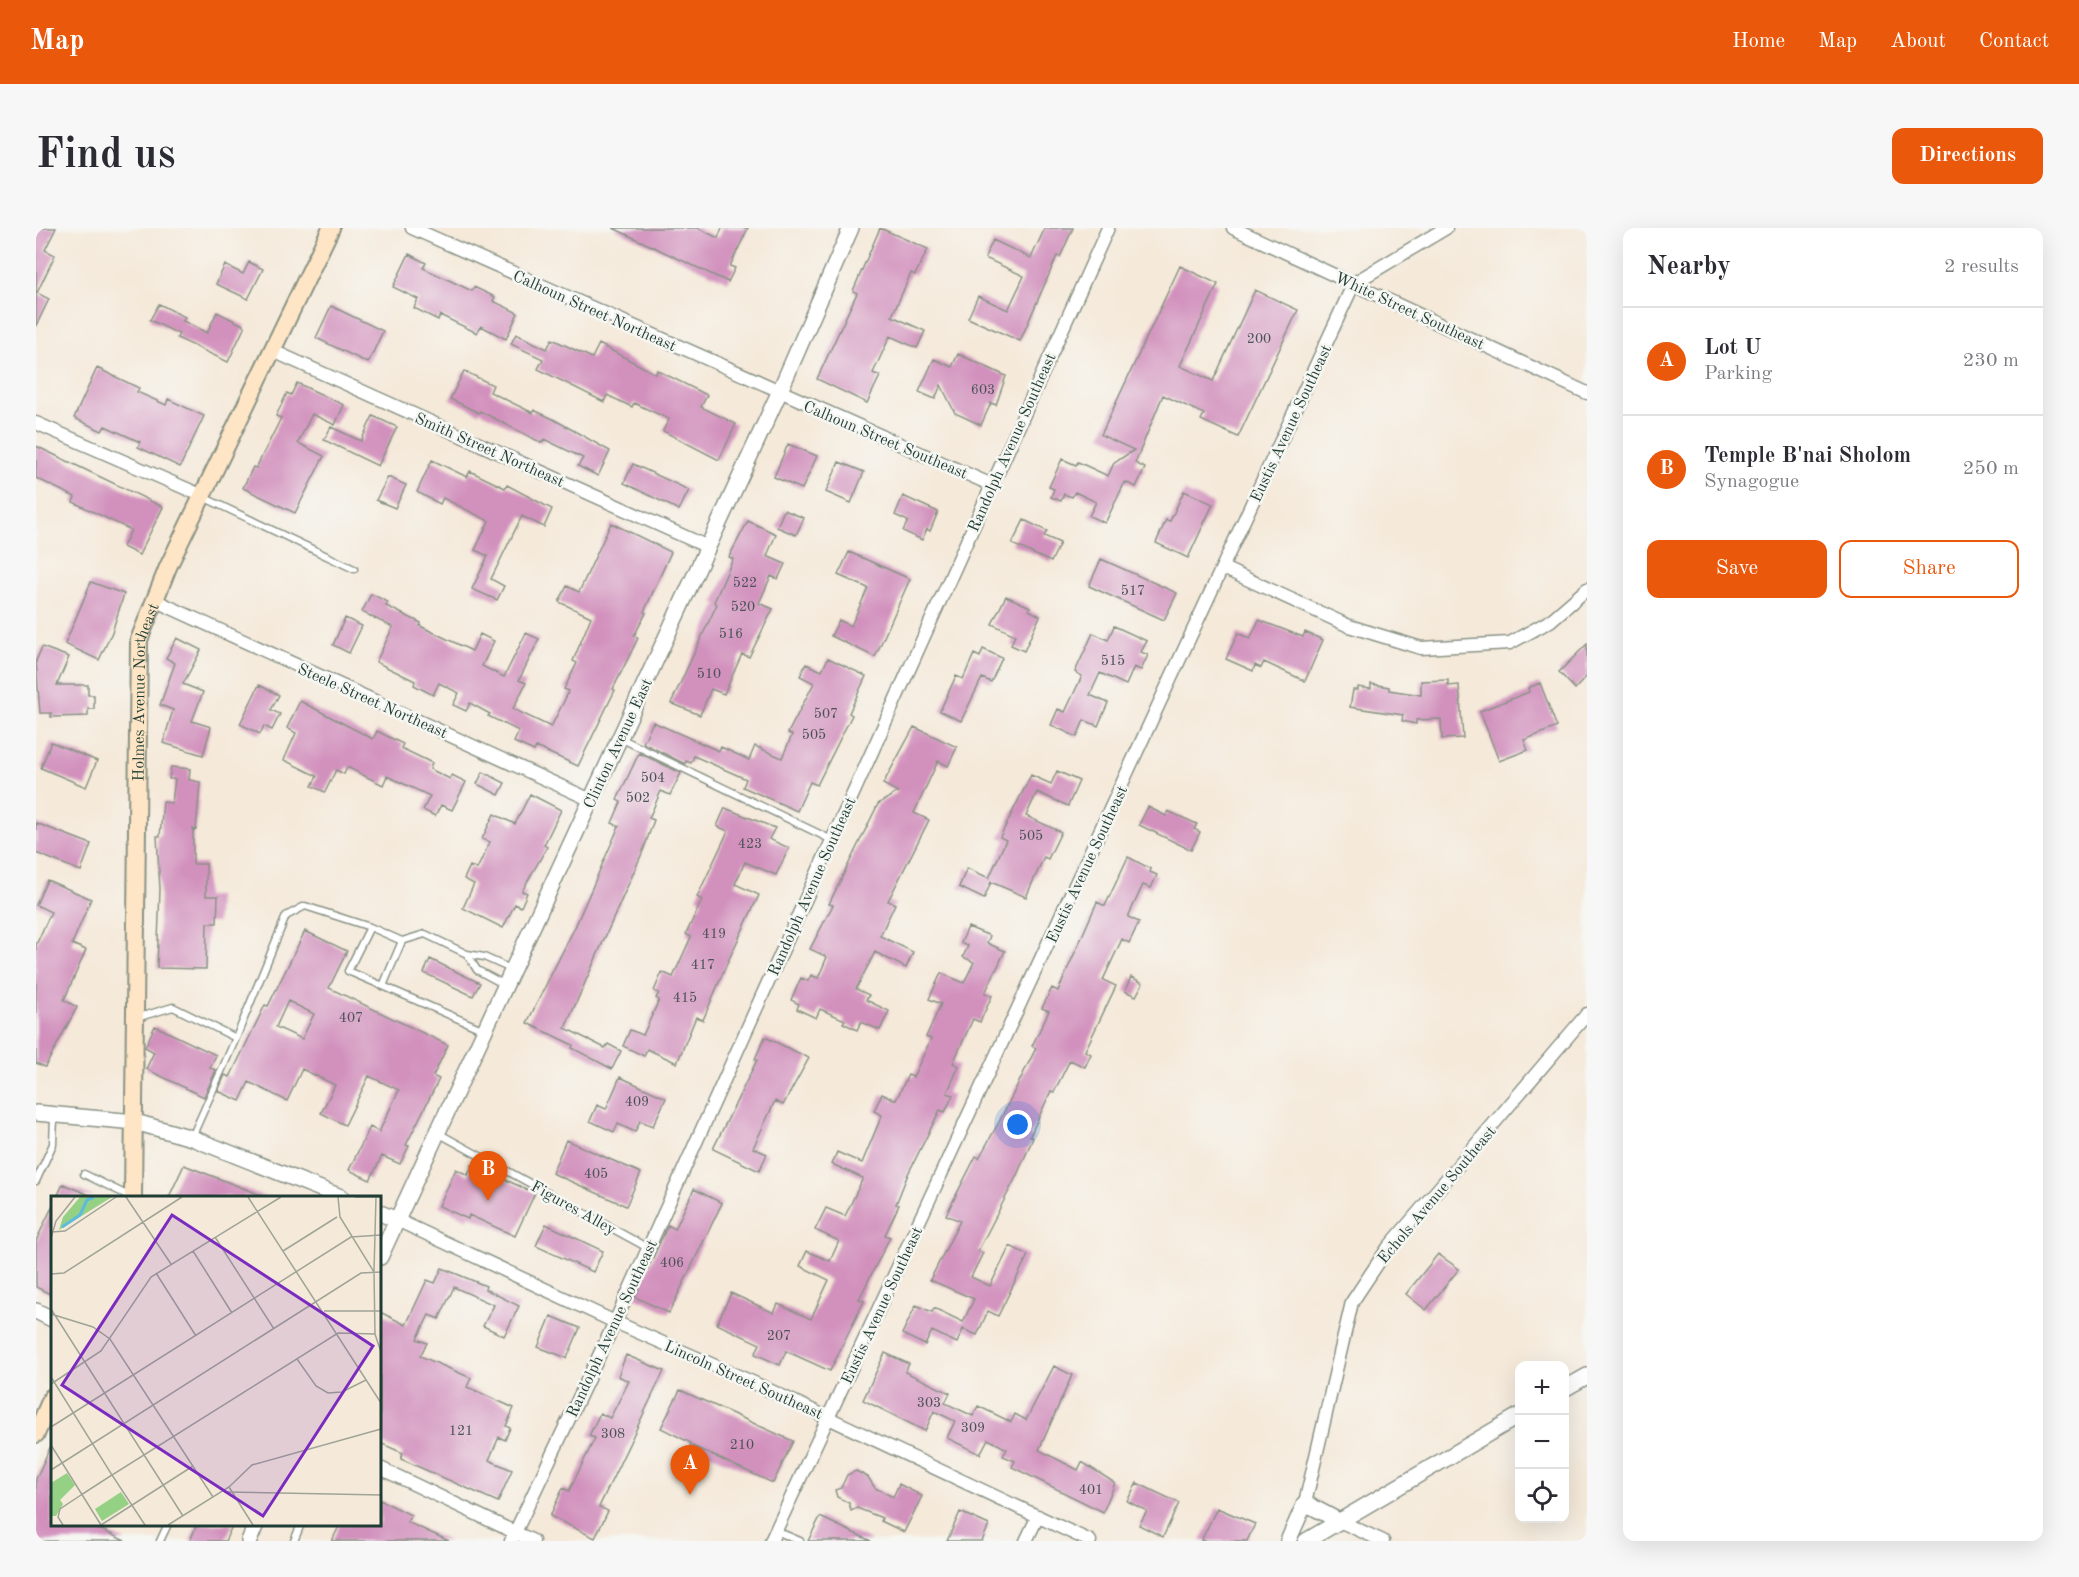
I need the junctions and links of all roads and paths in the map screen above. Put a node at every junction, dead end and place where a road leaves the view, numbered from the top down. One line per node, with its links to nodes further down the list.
1 (331, 228): 8 (main road, Holmes Avenue Northeast)
2 (412, 228): 9 (street, Calhoun Street Northeast)
3 (851, 228): 9 (street, Clinton Avenue East)
4 (1108, 228): 12 (street, Randolph Avenue Southeast)
5 (1233, 228): 7 (street, White Street Southeast)
6 (1446, 228): 7 (street)
7 (1354, 283): 10 (street, White Street Southeast); 15 (street, Eustis Avenue Southeast)
8 (273, 351): 13 (main road, Holmes Avenue Northeast); 14 (street, Smith Street Northeast)
9 (779, 393): 12 (street, Calhoun Street Southeast); 14 (street, Clinton Avenue East)
10 (1587, 393)
11 (36, 423): 13 (street)
12 (992, 485): 21 (street, Randolph Avenue Southeast)
13 (203, 496): 16 (lane); 18 (main road, Holmes Avenue Northeast)
14 (708, 547): 19 (street, Clinton Avenue East)
15 (1223, 568): 17 (street); 52 (street, Eustis Avenue Southeast)
16 (354, 569)
17 (1587, 589)
18 (154, 600): 20 (street, Steele Street Northeast); 29 (main road, Holmes Avenue Northeast)
19 (620, 738): 20 (street, Clinton Avenue East); 21 (lane)
20 (591, 800): 25 (street, Clinton Avenue East)
21 (832, 840): 44 (street, Randolph Avenue Southeast)
22 (370, 927): 23 (lane); 27 (lane); 31 (lane)
23 (402, 941): 24 (lane); 27 (lane)
24 (467, 954): 25 (lane); 26 (lane)
25 (513, 970): 26 (street, Clinton Avenue East)
26 (506, 985): 30 (street, Clinton Avenue East)
27 (383, 986): 30 (lane)
28 (1587, 1014): 56 (street, Echols Avenue Southeast)
29 (135, 1019): 31 (lane); 34 (main road, Holmes Avenue Northeast)
30 (484, 1030): 35 (street, Clinton Avenue East)
31 (236, 1038): 36 (lane)
32 (36, 1113): 33 (street)
33 (54, 1114): 34 (street); 38 (lane)
34 (135, 1122): 36 (street); 40 (main road, Holmes Avenue Northeast)
35 (437, 1133): 43 (street, Clinton Avenue East); 44 (lane, Figures Alley)
36 (192, 1138): 41 (street)
37 (84, 1174): 39 (lane)
38 (36, 1181)
39 (130, 1196)
40 (132, 1196)
41 (338, 1196)
42 (381, 1213): 43 (street)
43 (397, 1220): 45 (street, Clinton Avenue East); 48 (street, Lincoln Street Southeast)
44 (648, 1248): 48 (street, Randolph Avenue Southeast)
45 (381, 1255)
46 (36, 1311): 47 (street)
47 (51, 1318)
48 (615, 1322): 52 (street, Lincoln Street Southeast); 63 (street, Randolph Avenue Southeast)
49 (1587, 1376): 50 (street)
50 (1569, 1386)
51 (51, 1399): 54 (main road)
52 (829, 1418): 57 (street, Lincoln Street Southeast); 62 (street, Eustis Avenue Southeast)
53 (1515, 1418): 58 (street)
54 (36, 1432)
55 (381, 1469): 63 (street)
56 (1305, 1503): 58 (street); 71 (street)
57 (1038, 1516): 69 (street); 70 (street, Lincoln Street Southeast)
58 (1337, 1520): 72 (street); 73 (street)
59 (167, 1526): 64 (lane)
60 (255, 1526): 65 (street)
61 (300, 1526): 66 (lane)
62 (774, 1536): 68 (lane)
63 (513, 1537): 67 (street)
64 (160, 1541)
65 (249, 1541)
66 (294, 1541)
67 (533, 1541)
68 (800, 1541)
69 (1026, 1541)
70 (1090, 1541)
71 (1288, 1541)
72 (1306, 1541)
73 (1383, 1541)

